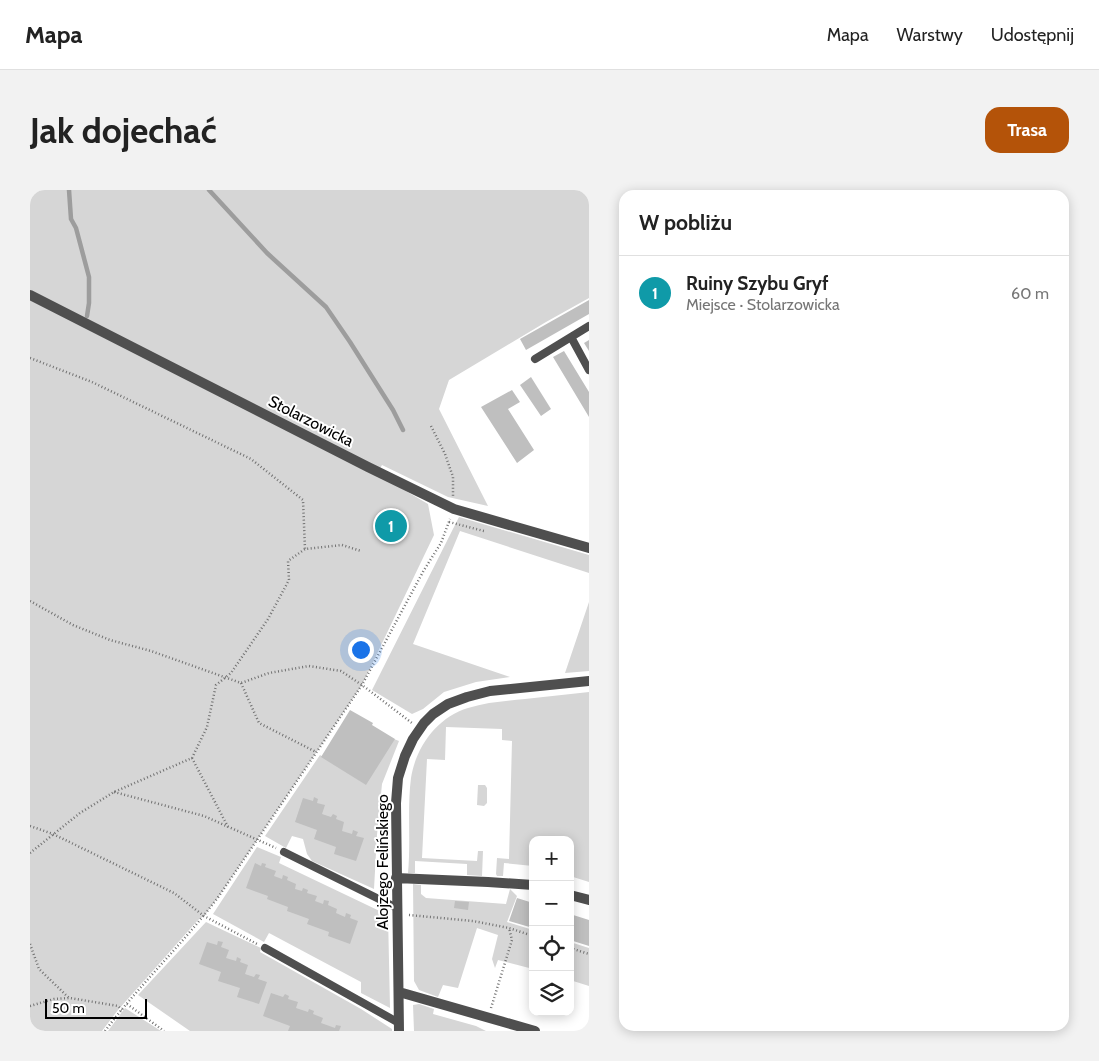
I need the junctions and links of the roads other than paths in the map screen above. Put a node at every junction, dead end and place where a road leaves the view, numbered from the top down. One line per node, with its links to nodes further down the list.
1 (30, 295): 6 (street, Stolarzowicka)
2 (589, 326): 3 (lane)
3 (571, 337): 4 (lane); 5 (lane)
4 (534, 359)
5 (589, 370)
6 (589, 548)
7 (589, 681): 9 (street, Alojzego Felińskiego)
8 (284, 852): 13 (lane)
9 (396, 878): 10 (street); 13 (street, Alojzego Felińskiego)
10 (529, 885)
11 (574, 896): 12 (street)
12 (589, 900)
13 (397, 908): 15 (street, Alojzego Felińskiego)
14 (265, 948): 16 (lane)
15 (399, 992): 16 (street, Alojzego Felińskiego); 17 (street)
16 (399, 1027)
17 (534, 1031)

